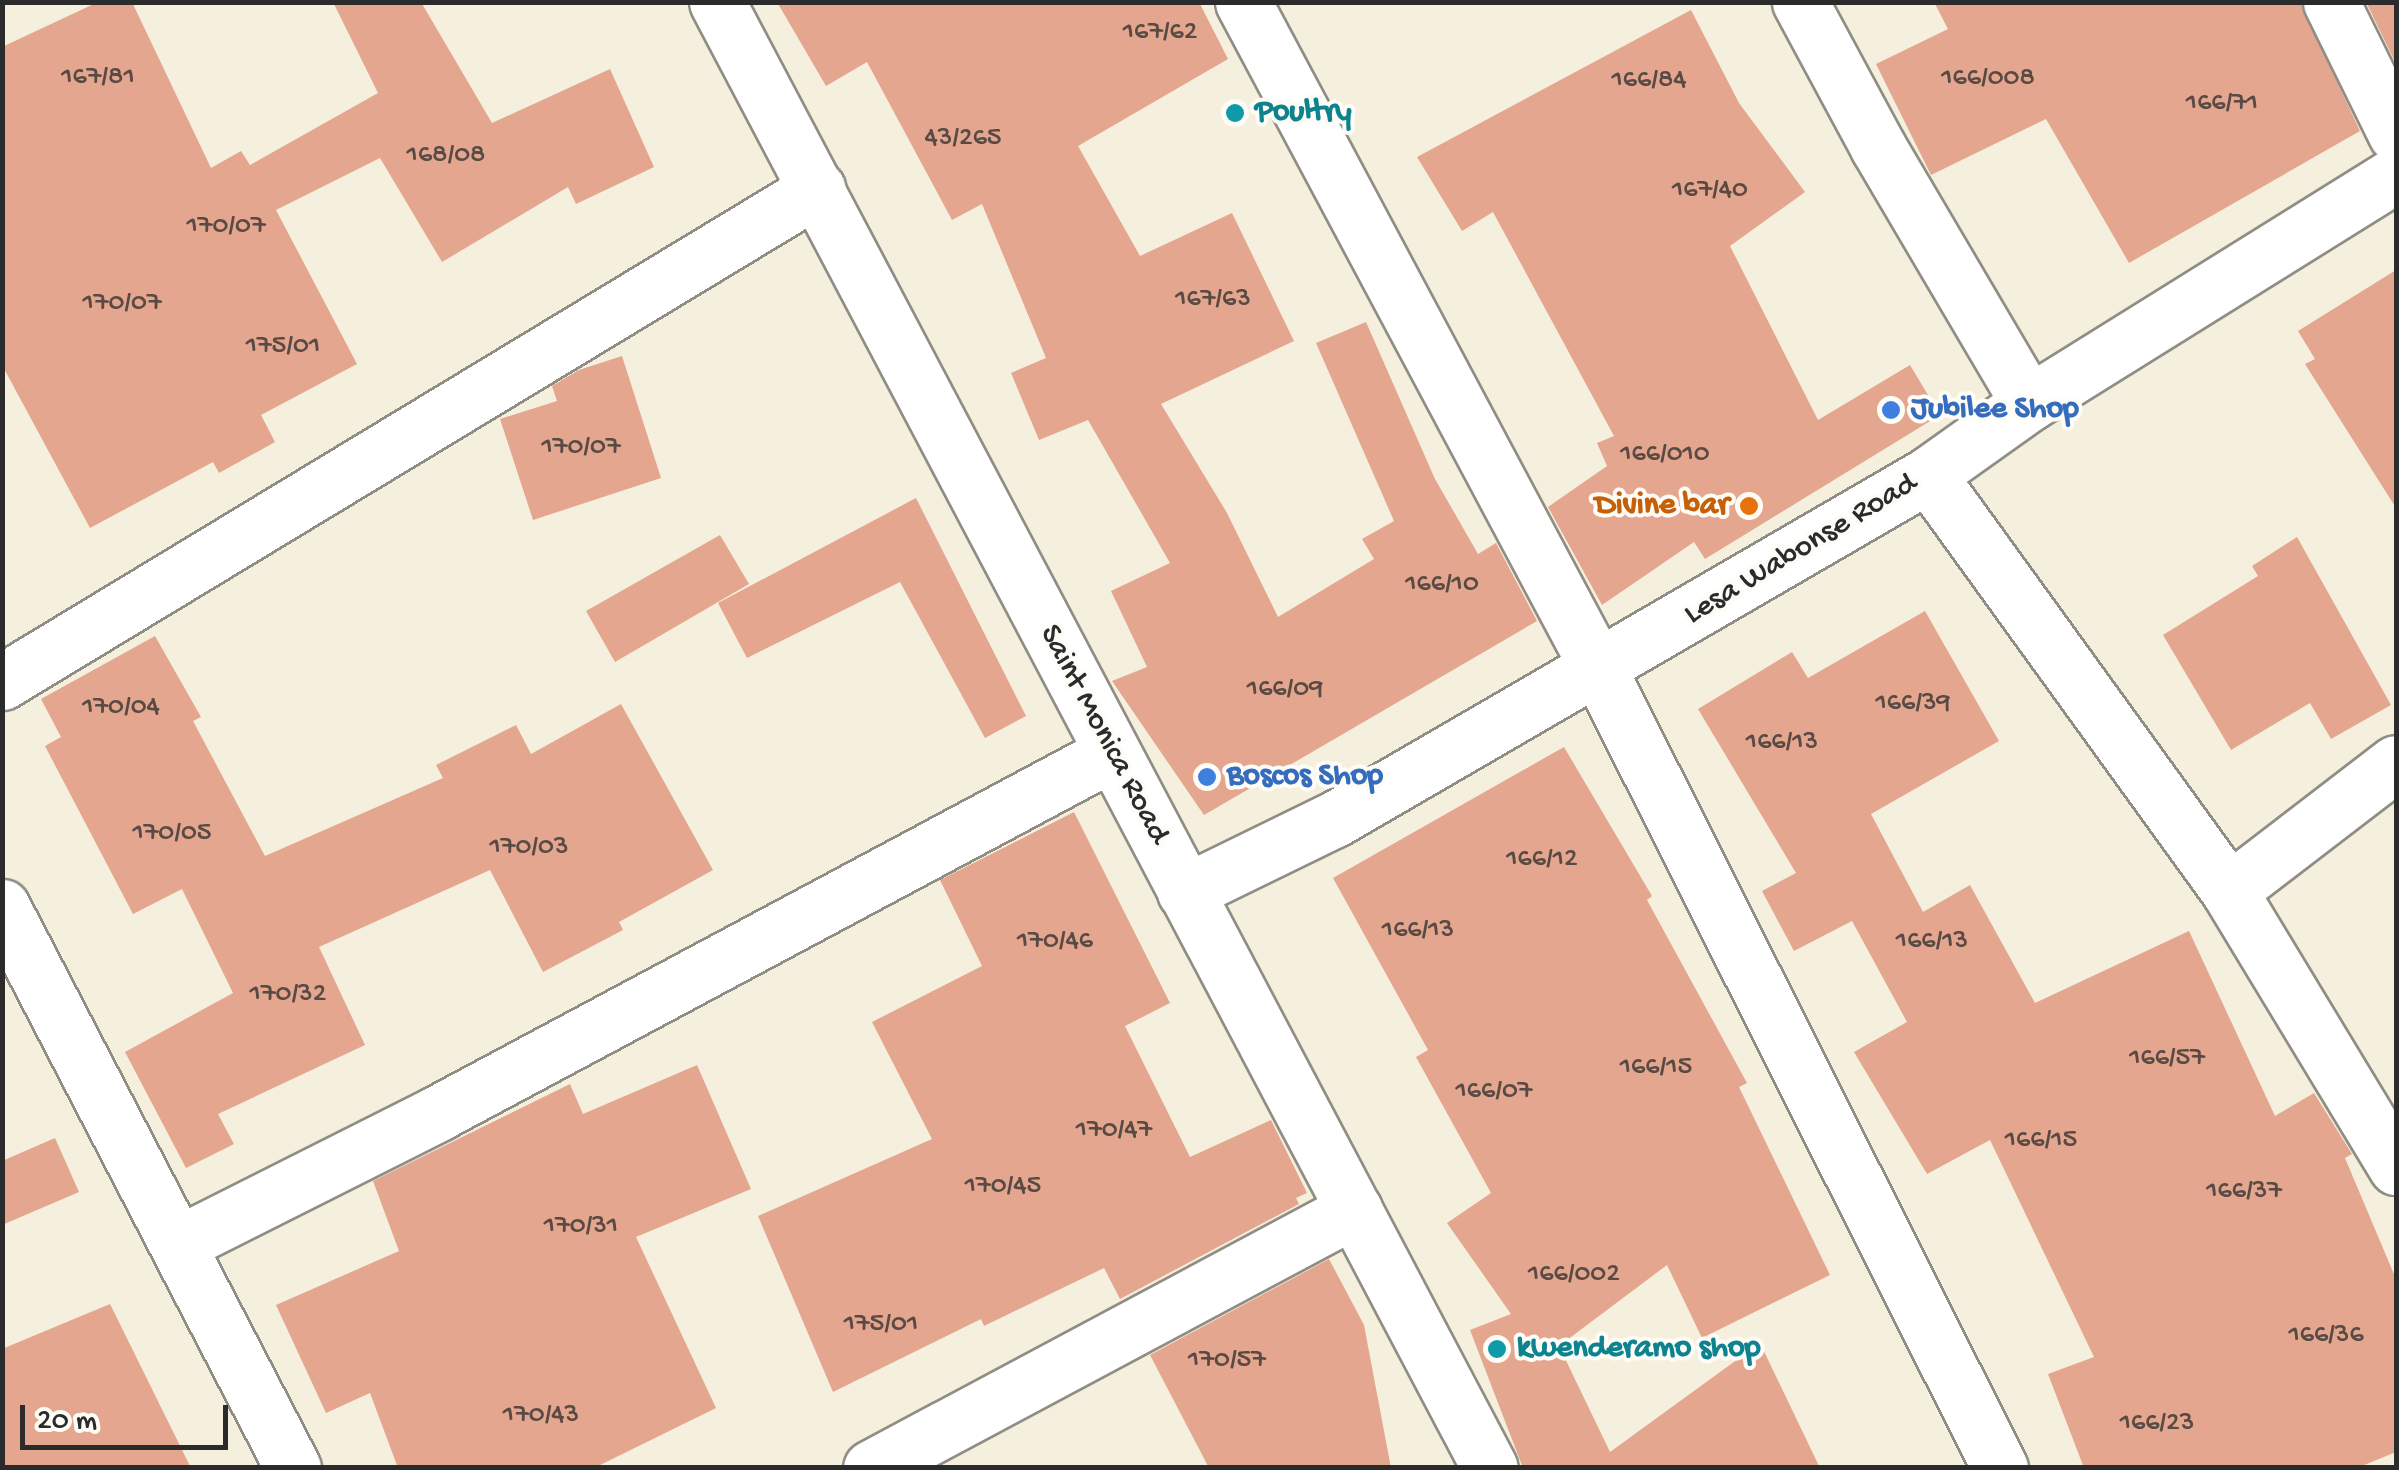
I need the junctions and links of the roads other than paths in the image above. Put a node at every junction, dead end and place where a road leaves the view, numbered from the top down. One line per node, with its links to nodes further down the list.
1 (717, 2): 7 (street, Saint Monica Road)
2 (1244, 2): 10 (street)
3 (1800, 2): 8 (street)
4 (2331, 2): 5 (street)
5 (2396, 134)
6 (2396, 175): 8 (street, Lesa Wabonse Road)
7 (816, 190): 11 (street); 12 (street, Saint Monica Road)
8 (2029, 403): 9 (street, Lesa Wabonse Road)
9 (1928, 476): 10 (street, Lesa Wabonse Road); 14 (street)
10 (1598, 670): 15 (street, Lesa Wabonse Road); 23 (street)
11 (2, 682)
12 (1112, 754): 15 (street, Saint Monica Road); 19 (street)
13 (2396, 763): 14 (street)
14 (2228, 891): 17 (street)
15 (1185, 892): 18 (street, Saint Monica Road)
16 (2, 907): 19 (street)
17 (2396, 1167)
18 (1354, 1210): 21 (street); 22 (street, Saint Monica Road)
19 (178, 1244): 20 (street)
20 (294, 1468)
21 (872, 1468)
22 (1490, 1468)
23 (2000, 1468)

